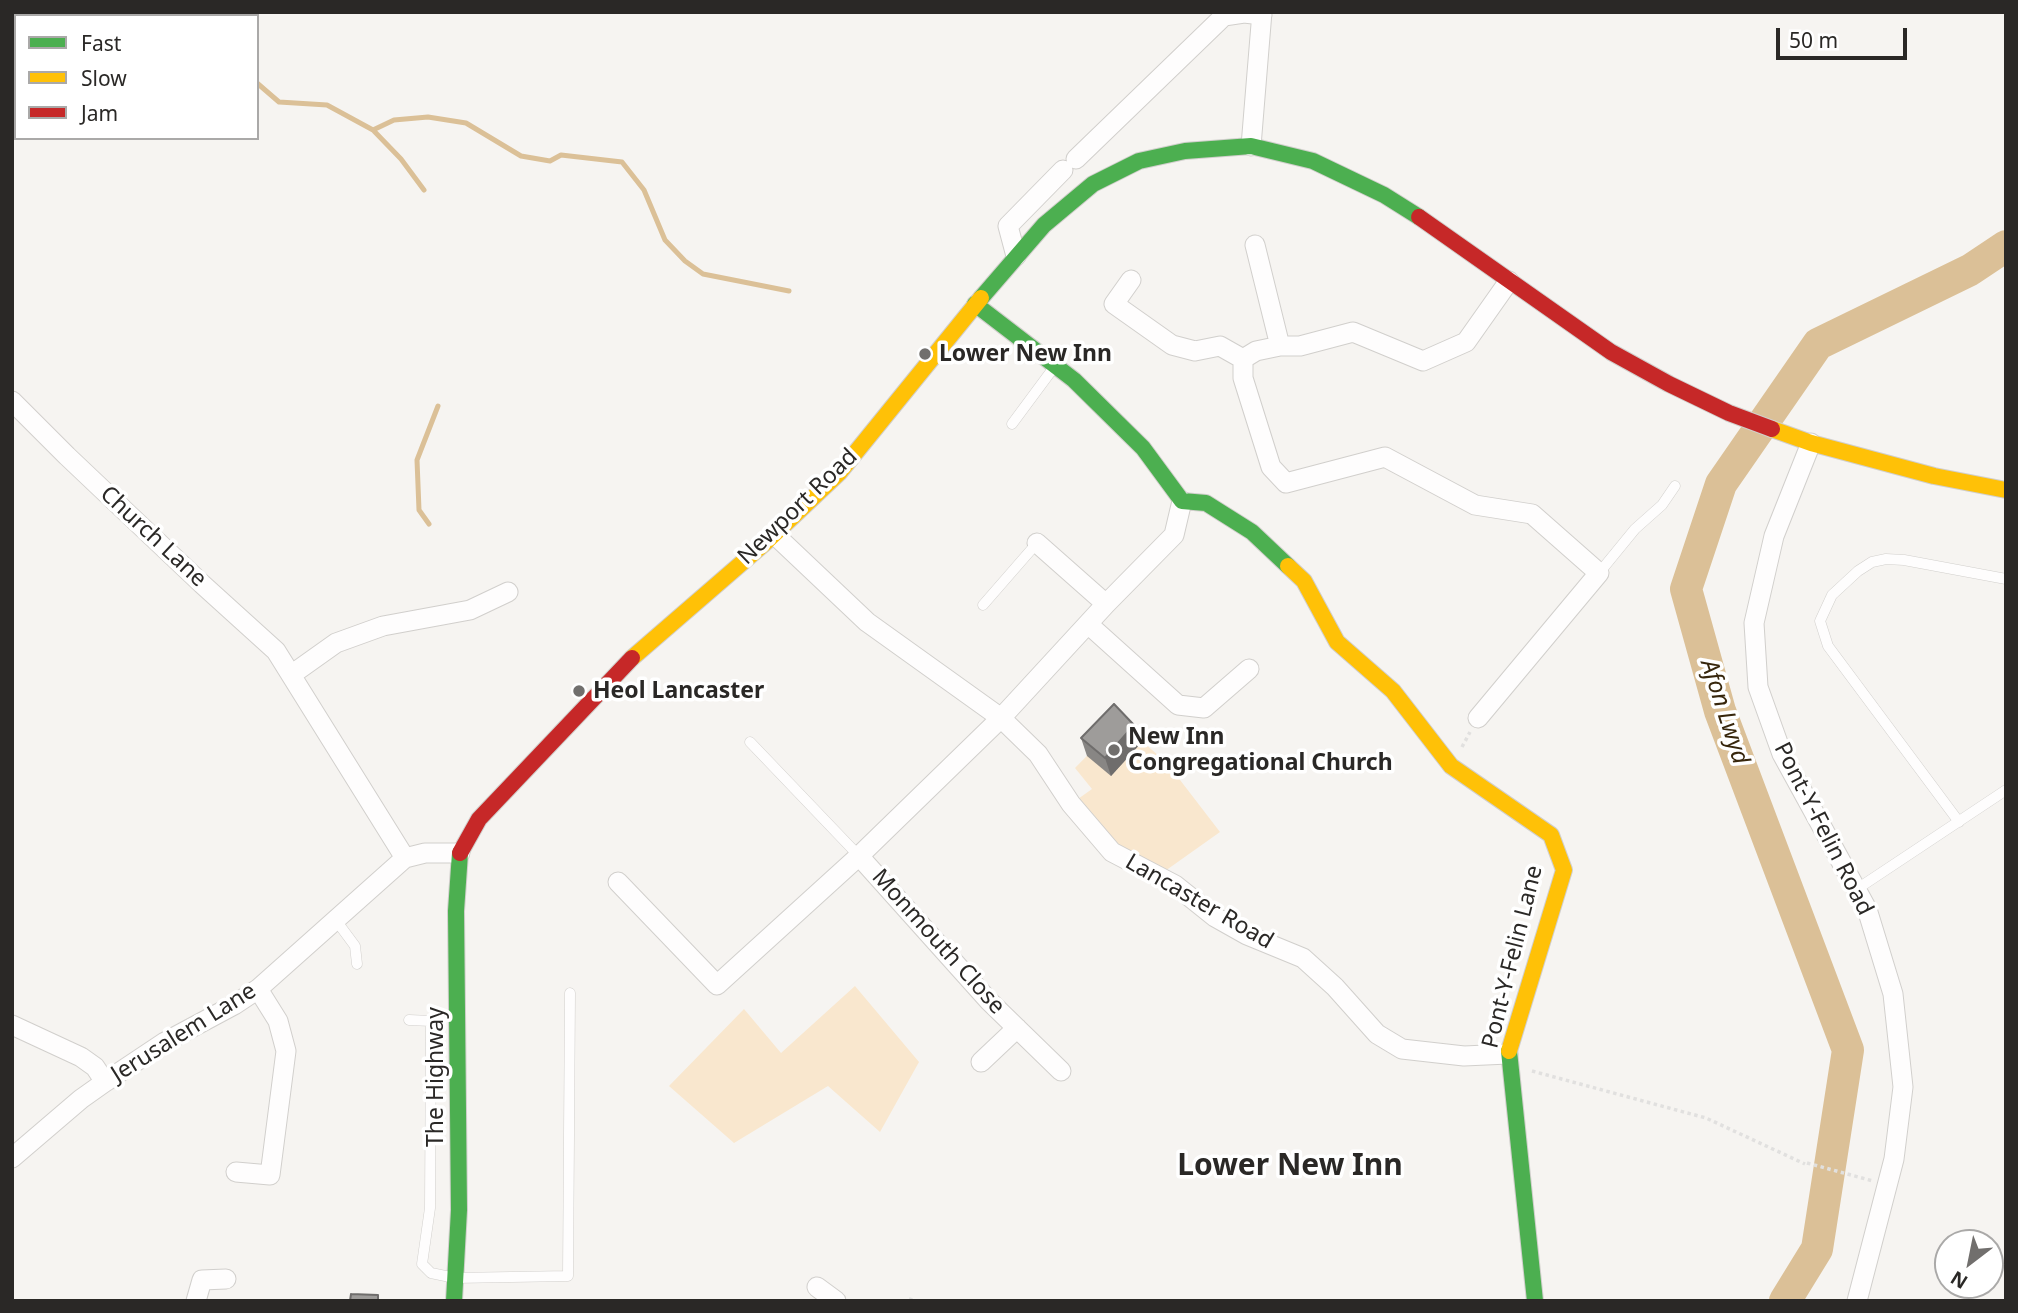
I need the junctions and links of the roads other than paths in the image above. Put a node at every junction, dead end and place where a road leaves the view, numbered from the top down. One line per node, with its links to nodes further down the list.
1 (1262, 13): 2 (street); 4 (street)
2 (1251, 146): 4 (street, Newport Road); 6 (street, Newport Road)
3 (1255, 245): 8 (street)
4 (1016, 256): 7 (street, Newport Road)
5 (1131, 280): 9 (street)
6 (1509, 281): 8 (street); 13 (street, Newport Road)
7 (975, 304): 10 (street); 17 (street, Newport Road)
8 (1280, 346): 9 (street)
9 (1243, 359): 19 (street)
10 (1056, 366): 12 (lane); 16 (street)
11 (12, 401): 26 (street, Church Lane)
12 (1012, 424)
13 (1811, 443): 15 (street, Newport Road); 36 (street, Pont-Y-Felin Road)
14 (1675, 486): 19 (lane)
15 (2006, 490)
16 (1182, 501): 22 (street); 44 (street, Pont-Y-Felin Lane)
17 (774, 534): 27 (street, Lancaster Road); 32 (street, Newport Road)
18 (1037, 543): 22 (street); 23 (lane)
19 (1599, 573): 28 (street)
20 (2006, 579): 31 (lane)
21 (508, 592): 26 (street)
22 (1106, 604): 24 (street)
23 (984, 605)
24 (1088, 624): 25 (street); 27 (street)
25 (1249, 669)
26 (291, 675): 34 (street, Church Lane)
27 (1001, 718): 33 (street); 44 (street, Lancaster Road)
28 (1478, 718)
29 (750, 742): 33 (lane)
30 (2006, 790): 31 (lane)
31 (1959, 822): 36 (lane)
32 (460, 853): 34 (street); 50 (street, The Highway)
33 (859, 856): 35 (street); 43 (street, Monmouth Close)
34 (405, 858): 37 (street, Jerusalem Lane)
35 (618, 882)
36 (1857, 889): 57 (street, Pont-Y-Felin Road)
37 (335, 919): 38 (lane); 39 (street, Jerusalem Lane)
38 (357, 964)
39 (258, 989): 47 (street, Jerusalem Lane); 49 (street)
40 (570, 993): 50 (lane)
41 (409, 1020): 50 (lane)
42 (12, 1025): 47 (street)
43 (1017, 1028): 45 (street, Monmouth Close); 46 (street, Monmouth Close)
44 (1509, 1060): 56 (street, Pont-Y-Felin Lane)
45 (981, 1062)
46 (1062, 1071)
47 (105, 1082): 48 (street, Jerusalem Lane)
48 (12, 1158)
49 (236, 1172)
50 (455, 1278): 54 (street, The Highway)
51 (226, 1279): 53 (street)
52 (817, 1287): 55 (street)
53 (197, 1301)
54 (454, 1301)
55 (836, 1301)
56 (1535, 1301)
57 (1857, 1301)

